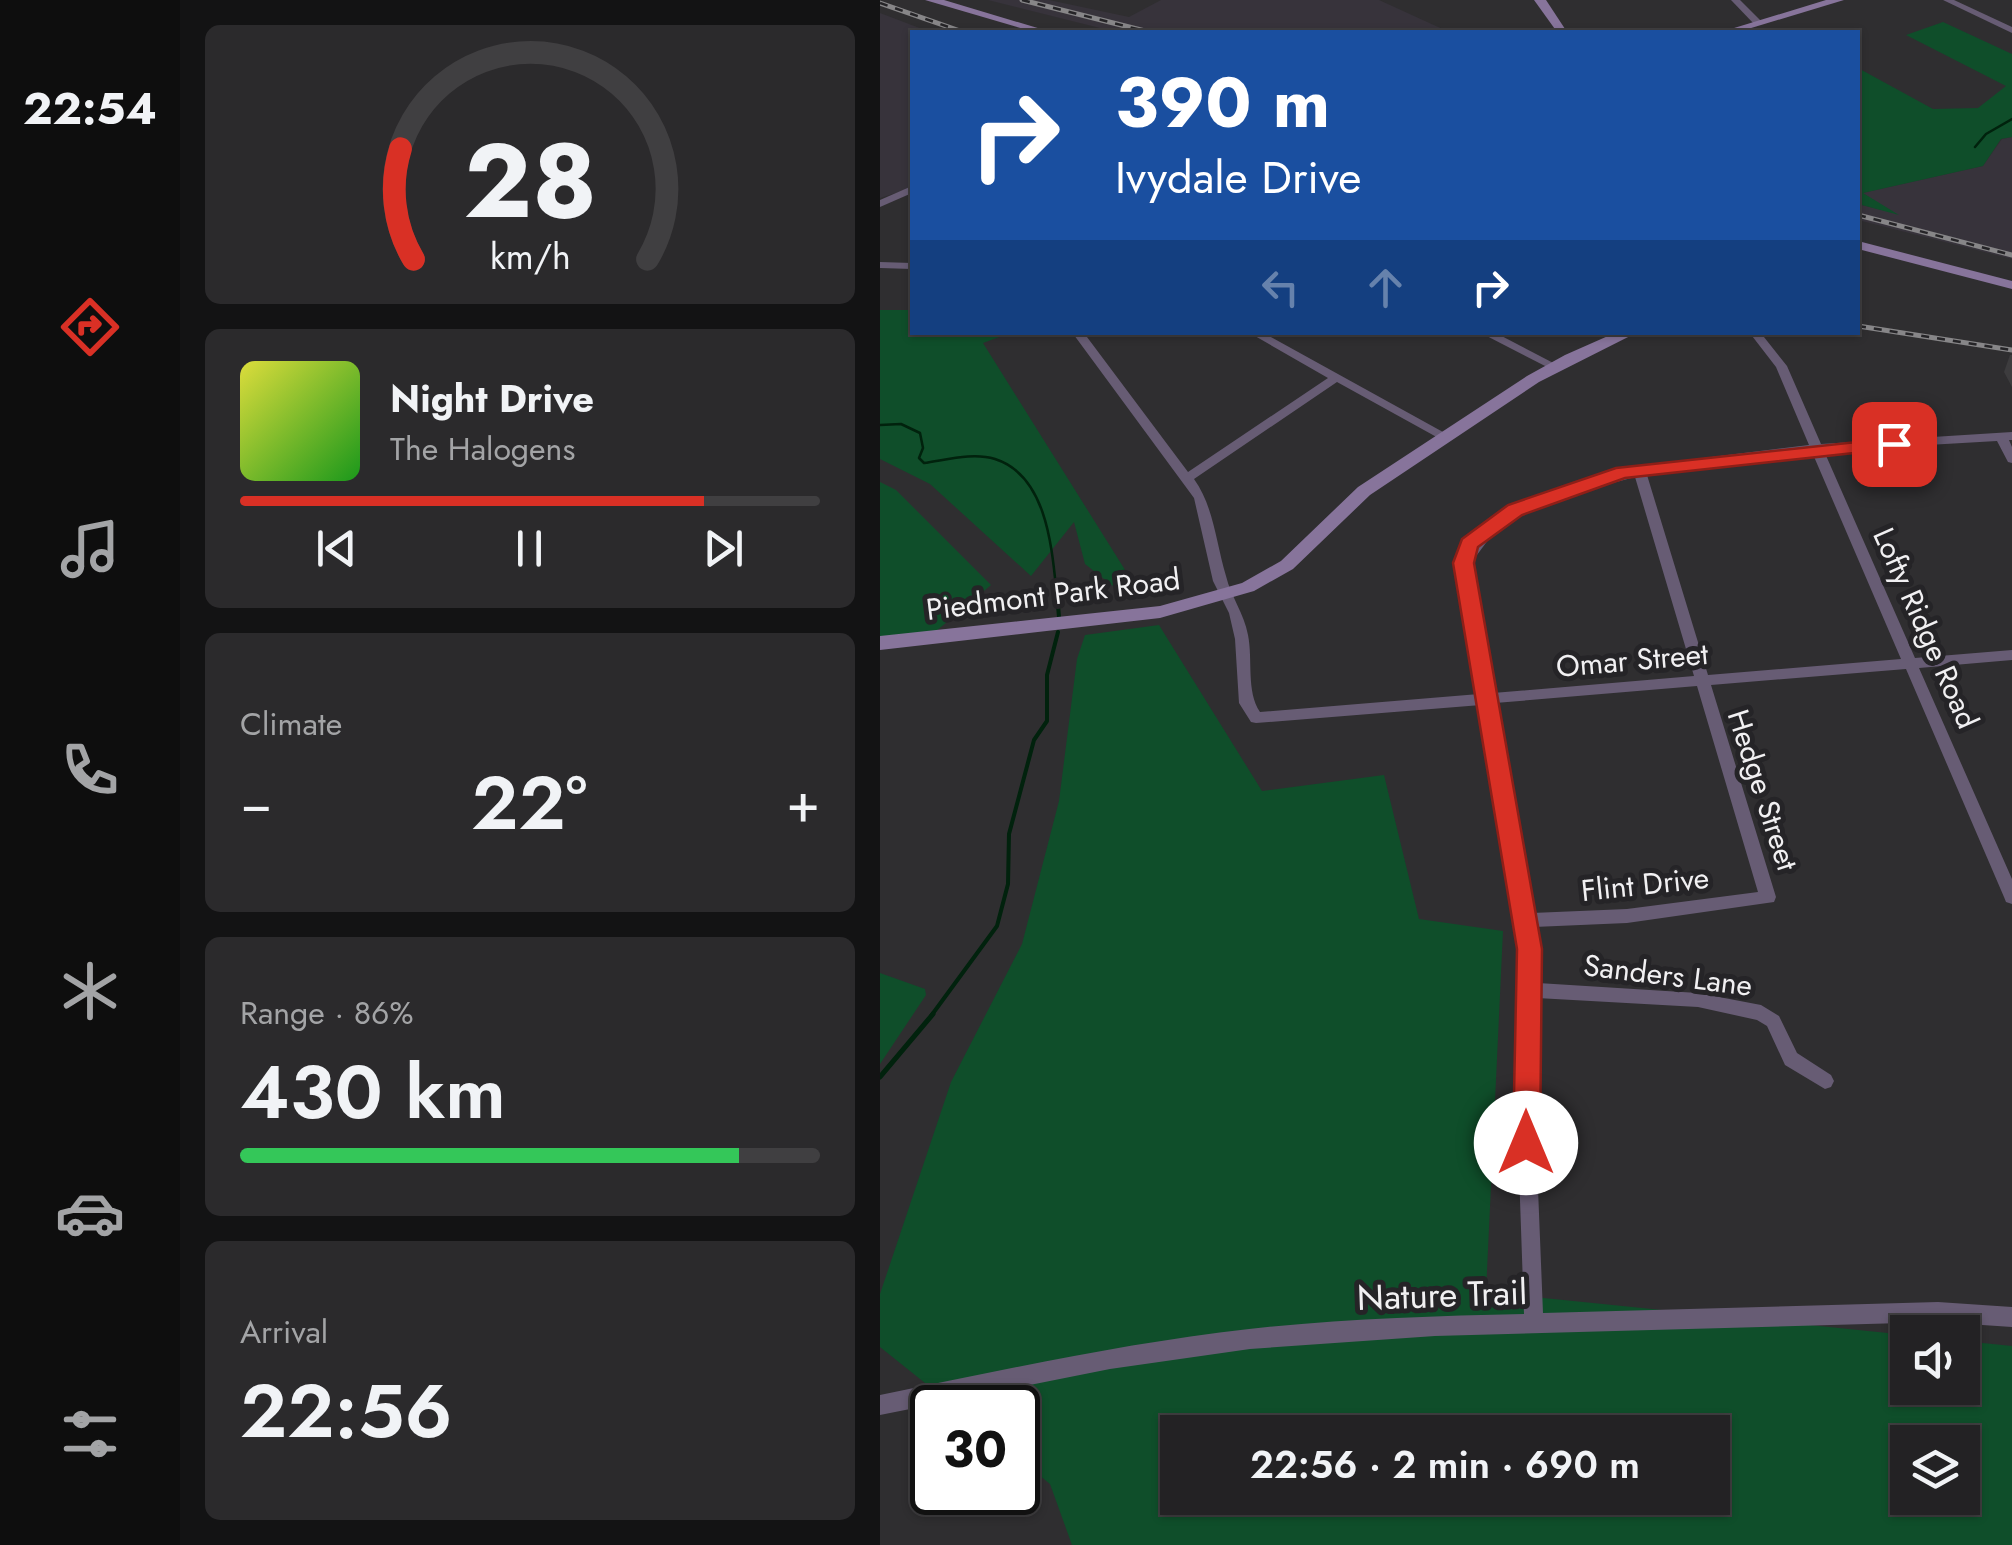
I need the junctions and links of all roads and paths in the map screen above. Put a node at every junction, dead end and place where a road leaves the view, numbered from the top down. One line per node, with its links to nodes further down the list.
1 (931, 0): 8 (street)
2 (1540, 0): 3 (street); 9 (street)
3 (1552, 0)
4 (1734, 0): 7 (street)
5 (1838, 0): 7 (street)
6 (1947, 0): 11 (street)
7 (1758, 23): 10 (street)
8 (1038, 30)
9 (1561, 30)
10 (1734, 30)
11 (2012, 30)
12 (910, 191): 13 (street)
13 (880, 204)
14 (1860, 246): 17 (street)
15 (880, 265): 16 (street)
16 (910, 266)
17 (2012, 285)
18 (1081, 335): 30 (street)
19 (1258, 335): 24 (street)
20 (1490, 335): 23 (street)
21 (1624, 335): 23 (street, Piedmont Park Road)
22 (1756, 335): 27 (street, Lofty Ridge Road)
23 (1555, 367): 26 (street, Piedmont Park Road)
24 (1334, 380): 26 (street); 30 (street)
25 (2007, 436): 27 (street); 28 (street)
26 (1446, 437): 31 (street, Piedmont Park Road)
27 (1818, 450): 29 (street); 34 (street, Lofty Ridge Road)
28 (2012, 460)
29 (1638, 470): 35 (street, Hedge Street); 36 (street)
30 (1187, 478): 31 (street)
31 (1229, 594): 32 (street, Piedmont Park Road); 36 (street, Omar Street)
32 (880, 643)
33 (2012, 655): 34 (street, Omar Street)
34 (1911, 664): 35 (street, Omar Street); 38 (street, Lofty Ridge Road)
35 (1700, 682): 36 (street, Omar Street); 37 (street, Hedge Street)
36 (1489, 699): 39 (street)
37 (1768, 896): 39 (street, Flint Drive)
38 (2012, 897)
39 (1527, 920): 40 (street)
40 (1530, 990): 41 (street, Sanders Lane); 43 (street)
41 (1824, 1081)
42 (2012, 1317): 43 (street, Nature Trail)
43 (1534, 1324): 44 (street, Nature Trail)
44 (880, 1405)

